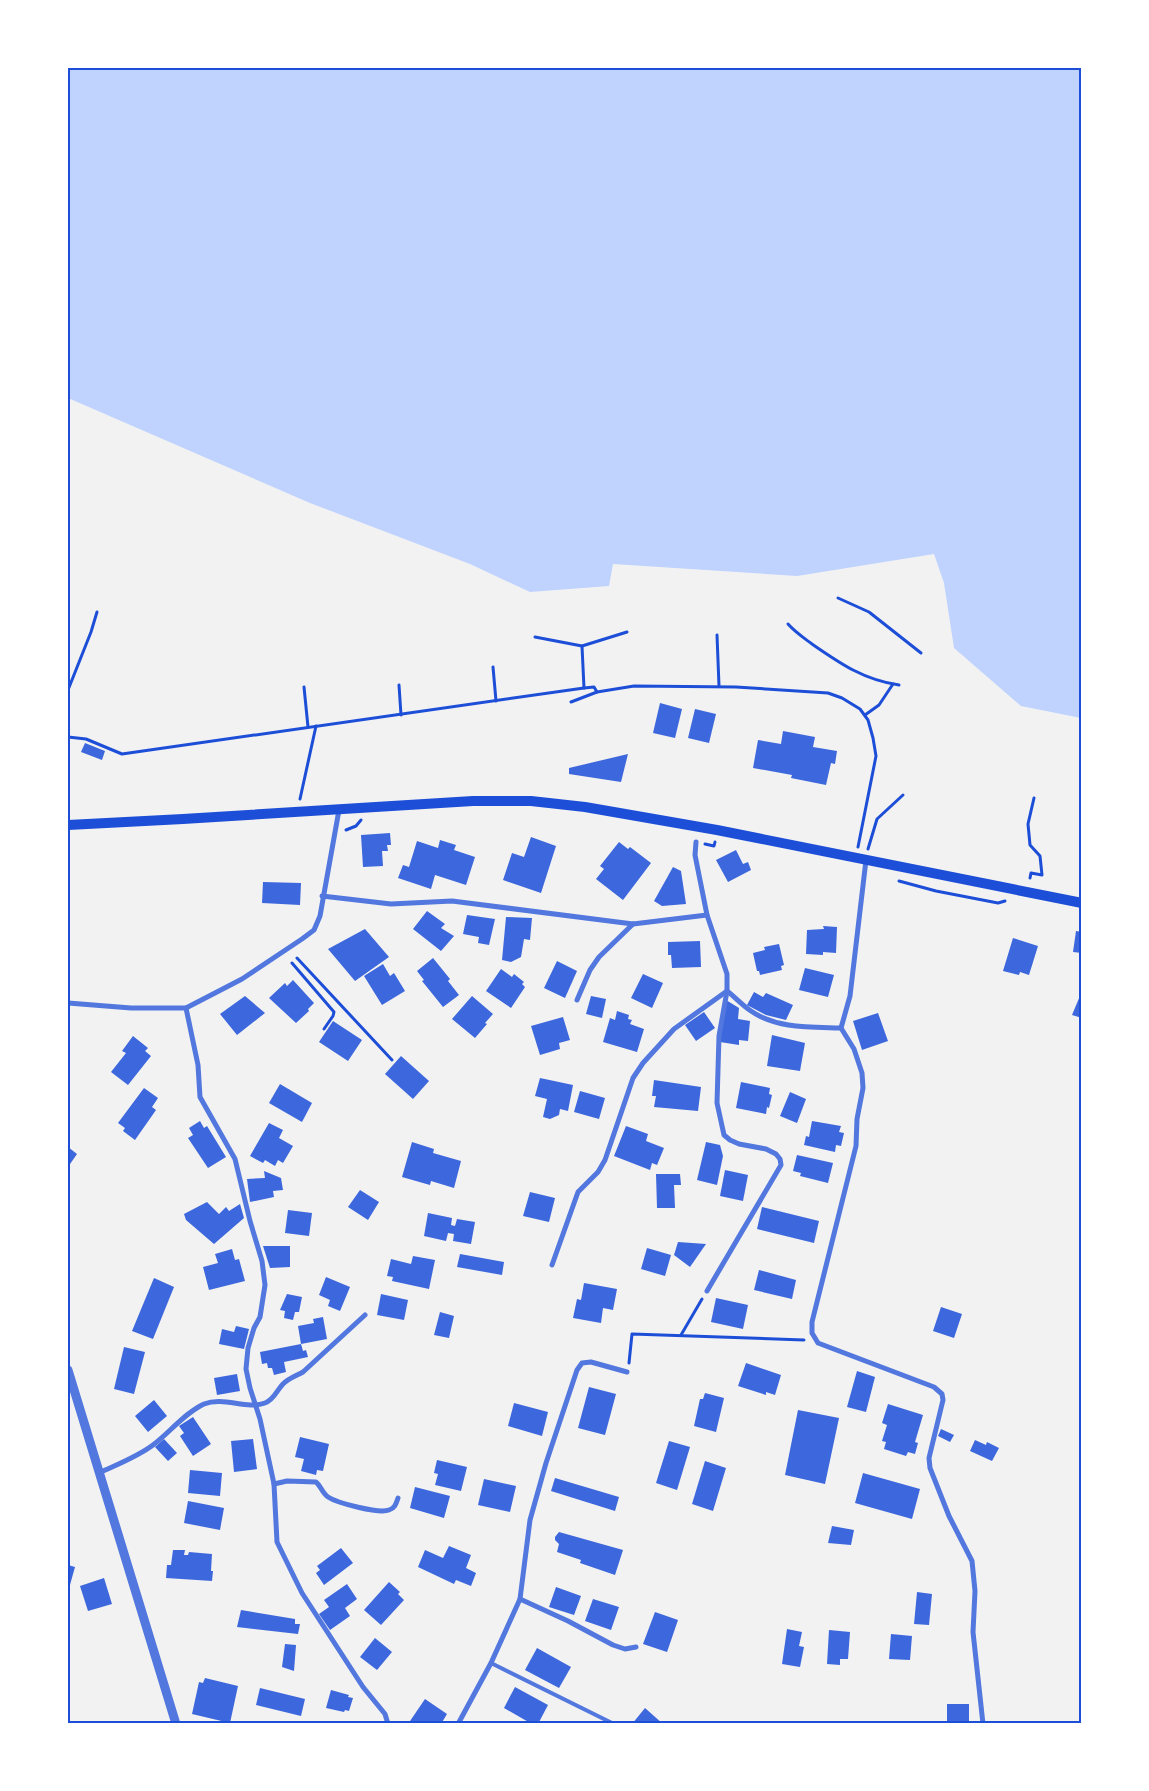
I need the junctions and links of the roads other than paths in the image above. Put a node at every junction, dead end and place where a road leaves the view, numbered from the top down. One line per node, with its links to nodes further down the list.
1 (339, 809): 2 (main road); 4 (main road); 5 (street)
2 (68, 825)
3 (696, 842): 7 (street)
4 (867, 855): 6 (main road); 13 (street)
5 (322, 896): 8 (street); 12 (street)
6 (1082, 903)
7 (707, 915): 8 (street); 9 (street)
8 (633, 924): 10 (street)
9 (727, 991): 13 (street); 14 (street); 15 (street)
10 (577, 1000)
11 (68, 1003): 12 (street)
12 (186, 1008): 19 (street)
13 (841, 1028): 30 (street)
14 (552, 1266)
15 (707, 1291)
16 (365, 1315): 19 (street)
17 (68, 1370): 20 (street)
18 (628, 1372): 23 (street)
19 (256, 1405): 20 (street); 21 (street)
20 (99, 1473): 26 (street)
21 (274, 1484): 22 (street); 27 (street)
22 (398, 1498)
23 (520, 1599): 24 (street); 25 (street)
24 (636, 1647)
25 (492, 1663): 28 (street); 29 (lane)
26 (176, 1724)
27 (388, 1724)
28 (458, 1724)
29 (614, 1724)
30 (984, 1724)

